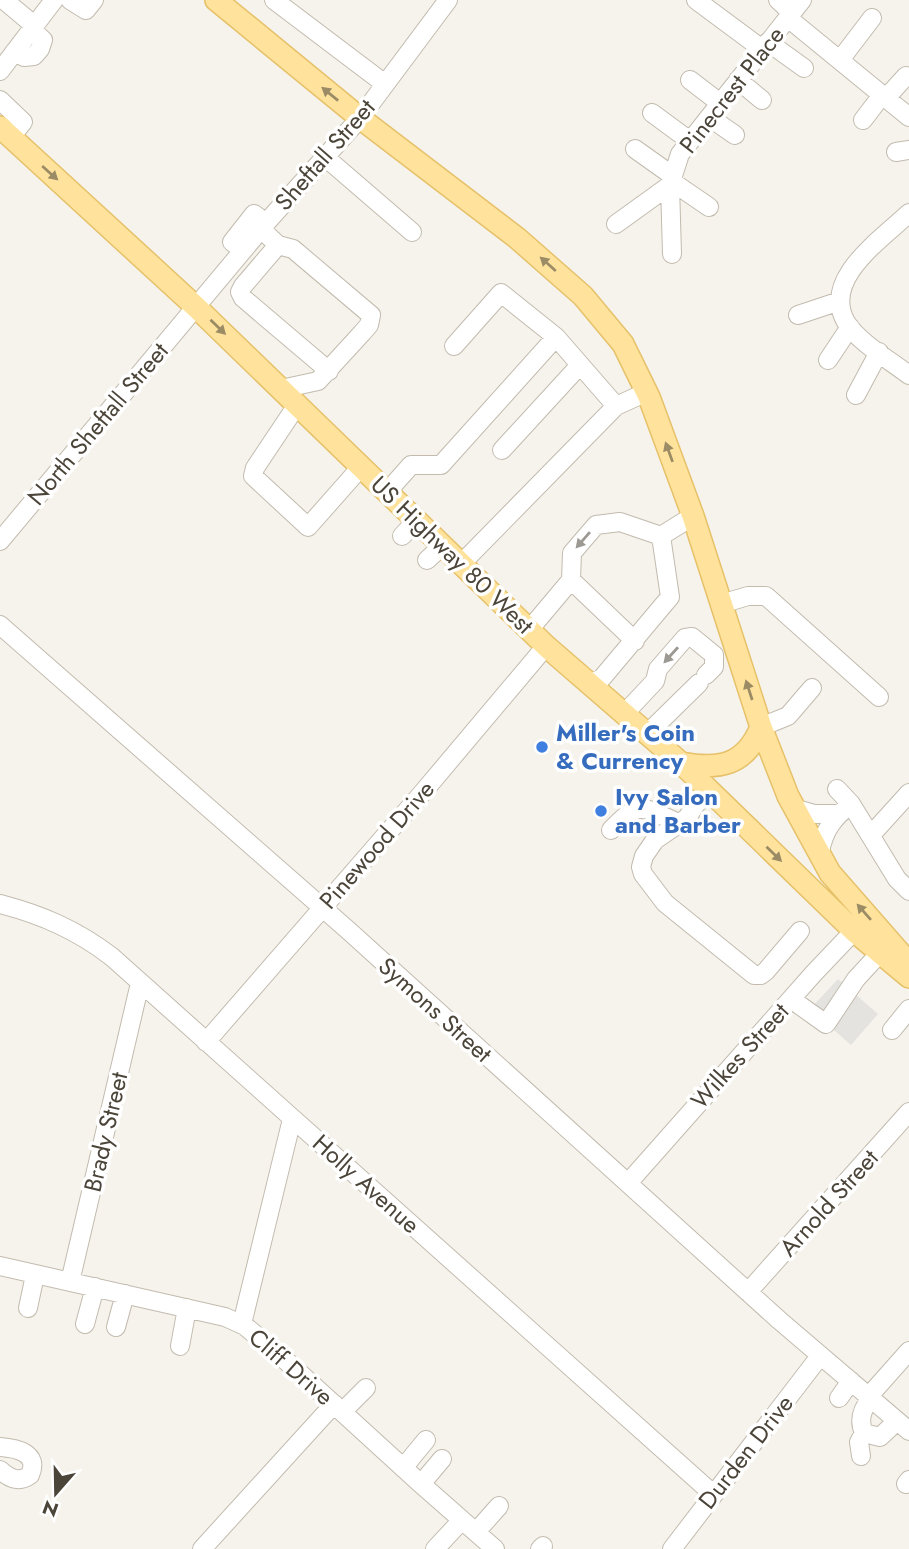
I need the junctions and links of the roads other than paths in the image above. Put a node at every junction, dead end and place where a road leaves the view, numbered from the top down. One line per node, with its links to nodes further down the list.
1 (4, 0): 13 (street)
2 (20, 0): 13 (street)
3 (54, 0): 13 (street)
4 (70, 0): 5 (street)
5 (94, 0)
6 (216, 0): 28 (main road, US Highway 80 West, one-way to 6)
7 (274, 0): 21 (street)
8 (448, 0): 21 (street, Sheftall Street)
9 (696, 0): 14 (street)
10 (778, 0): 11 (street)
11 (794, 10): 14 (street, Pinecrest Place); 15 (street)
12 (872, 18): 15 (street)
13 (36, 24): 17 (street)
14 (765, 46): 16 (street); 20 (street, Pinecrest Place)
15 (840, 60): 22 (street)
16 (804, 68)
17 (0, 71)
18 (906, 76): 22 (street)
19 (690, 80): 25 (street)
20 (738, 80): 23 (street); 25 (street, Pinecrest Place)
21 (385, 84): 28 (street, Sheftall Street)
22 (884, 96): 27 (street); 29 (street)
23 (762, 100)
24 (1, 102): 30 (street)
25 (715, 110): 31 (street); 32 (street, Pinecrest Place)
26 (652, 113): 32 (street)
27 (909, 117)
28 (360, 118): 34 (street, Sheftall Street); 56 (main road, US Highway 80 West, one-way to 28)
29 (863, 120)
30 (5, 132): 45 (main road, US Highway 80 West, one-way to 45)
31 (735, 135)
32 (690, 141): 35 (street, Pinecrest Place)
33 (635, 149): 35 (street)
34 (325, 157): 40 (street, Sheftall Street); 41 (street)
35 (671, 181): 36 (street); 37 (street); 39 (street); 43 (street)
36 (624, 203)
37 (709, 207)
38 (909, 213): 44 (street)
39 (616, 224)
40 (264, 226): 42 (street); 45 (street)
41 (412, 232)
42 (278, 245): 53 (street); 53 (street)
43 (672, 254)
44 (840, 301): 46 (street); 47 (street)
45 (197, 307): 55 (main road, US Highway 80 West, one-way to 55); 65 (street, North Sheftall Street)
46 (798, 315)
47 (850, 327): 50 (street); 51 (street)
48 (556, 337): 49 (street); 52 (street); 62 (street)
49 (454, 346)
50 (879, 352): 54 (street); 57 (street)
51 (828, 360)
52 (580, 365): 59 (street); 60 (street)
53 (329, 371): 55 (street)
54 (909, 375)
55 (281, 389): 58 (main road, US Highway 80 West)
56 (647, 392): 59 (street); 63 (main road, US Highway 80 West, one-way to 56)
57 (856, 394)
58 (297, 404): 61 (main road, US Highway 80 West); 61 (street)
59 (616, 406): 66 (street)
60 (502, 450)
61 (361, 467): 62 (main road, US Highway 80 West)
62 (387, 492): 66 (main road, US Highway 80 West)
63 (692, 516): 64 (street); 68 (main road, US Highway 80 West)
64 (661, 536): 67 (street, one-way to 67); 71 (street)
65 (0, 541)
66 (461, 564): 70 (main road, US Highway 80 West)
67 (571, 580): 70 (street); 71 (street)
68 (721, 604): 76 (street); 79 (main road, US Highway 80 West, one-way to 68)
69 (0, 625): 93 (street, Symons Street)
70 (528, 629): 72 (main road, US Highway 80 West)
71 (635, 641): 74 (street)
72 (546, 646): 74 (main road, US Highway 80 West); 93 (street, Pinewood Drive)
73 (655, 681): 77 (street); 77 (street, one-way to 73); 78 (street)
74 (589, 684): 78 (main road, US Highway 80 West)
75 (812, 688): 79 (street)
76 (879, 697)
77 (679, 702): 80 (street)
78 (624, 714): 80 (main road, US Highway 80 West)
79 (761, 727): 81 (main road); 85 (main road, US Highway 80 West)
80 (647, 734): 81 (main road, US Highway 80 West)
81 (681, 763): 83 (main road, US Highway 80 West)
82 (837, 789): 86 (street)
83 (710, 792): 87 (street); 95 (main road, US Highway 80 West, one-way to 95)
84 (909, 793): 89 (street)
85 (796, 809): 86 (street); 90 (main road, US Highway 80 West)
86 (844, 809): 89 (street); 90 (street)
87 (679, 823): 88 (street); 94 (street)
88 (611, 830)
89 (870, 835): 91 (street)
90 (820, 852): 97 (main road, US Highway 80 West, one-way to 90)
91 (909, 891)
92 (0, 904): 98 (street, Holly Avenue)
93 (322, 908): 102 (street, Pinewood Drive); 105 (street, Symons Street)
94 (800, 931)
95 (854, 931): 96 (main road, US Highway 80 West); 99 (street, Wilkes Street)
96 (880, 953): 97 (main road, US Highway 80 West); 99 (street)
97 (908, 971)
98 (141, 983): 102 (street, Holly Avenue); 108 (street, Brady Street)
99 (791, 999): 105 (street, Wilkes Street)
100 (909, 1009): 101 (street)
101 (892, 1030)
102 (206, 1042): 104 (street, Holly Avenue)
103 (909, 1112): 110 (street, Arnold Street)
104 (292, 1118): 115 (street); 134 (street, Holly Avenue)
105 (628, 1184): 110 (street, Symons Street)
106 (0, 1266): 107 (street, Cliff Drive)
107 (35, 1275): 108 (street, Cliff Drive); 112 (street)
108 (70, 1282): 109 (street, Cliff Drive)
109 (94, 1287): 111 (street, Cliff Drive); 114 (street)
110 (748, 1292): 119 (street, Symons Street)
111 (125, 1294): 113 (street, Cliff Drive); 116 (street)
112 (28, 1308)
113 (187, 1308): 115 (street, Cliff Drive); 117 (street)
114 (85, 1324)
115 (242, 1324): 124 (street, Cliff Drive)
116 (116, 1327)
117 (180, 1346)
118 (909, 1351): 122 (street)
119 (820, 1356): 120 (street, Symons Street); 134 (street, Durden Drive)
120 (851, 1381): 122 (street, Symons Street); 123 (street)
121 (366, 1388): 124 (street)
122 (870, 1397): 125 (street, Symons Street); 126 (street)
123 (839, 1398)
124 (338, 1408): 131 (street, Cliff Drive); 138 (street)
125 (903, 1426): 126 (street)
126 (864, 1433): 129 (street)
127 (426, 1440): 131 (street)
128 (0, 1447): 132 (street)
129 (861, 1456)
130 (442, 1459): 133 (street)
131 (403, 1468): 133 (street, Cliff Drive)
132 (0, 1470)
133 (421, 1484): 136 (street, Cliff Drive)
134 (713, 1494): 141 (street, Durden Drive)
135 (499, 1506): 137 (street)
136 (462, 1520): 137 (street, Cliff Drive); 139 (street)
137 (476, 1532): 140 (street, Cliff Drive)
138 (202, 1549)
139 (435, 1549)
140 (495, 1549)
141 (672, 1549)

